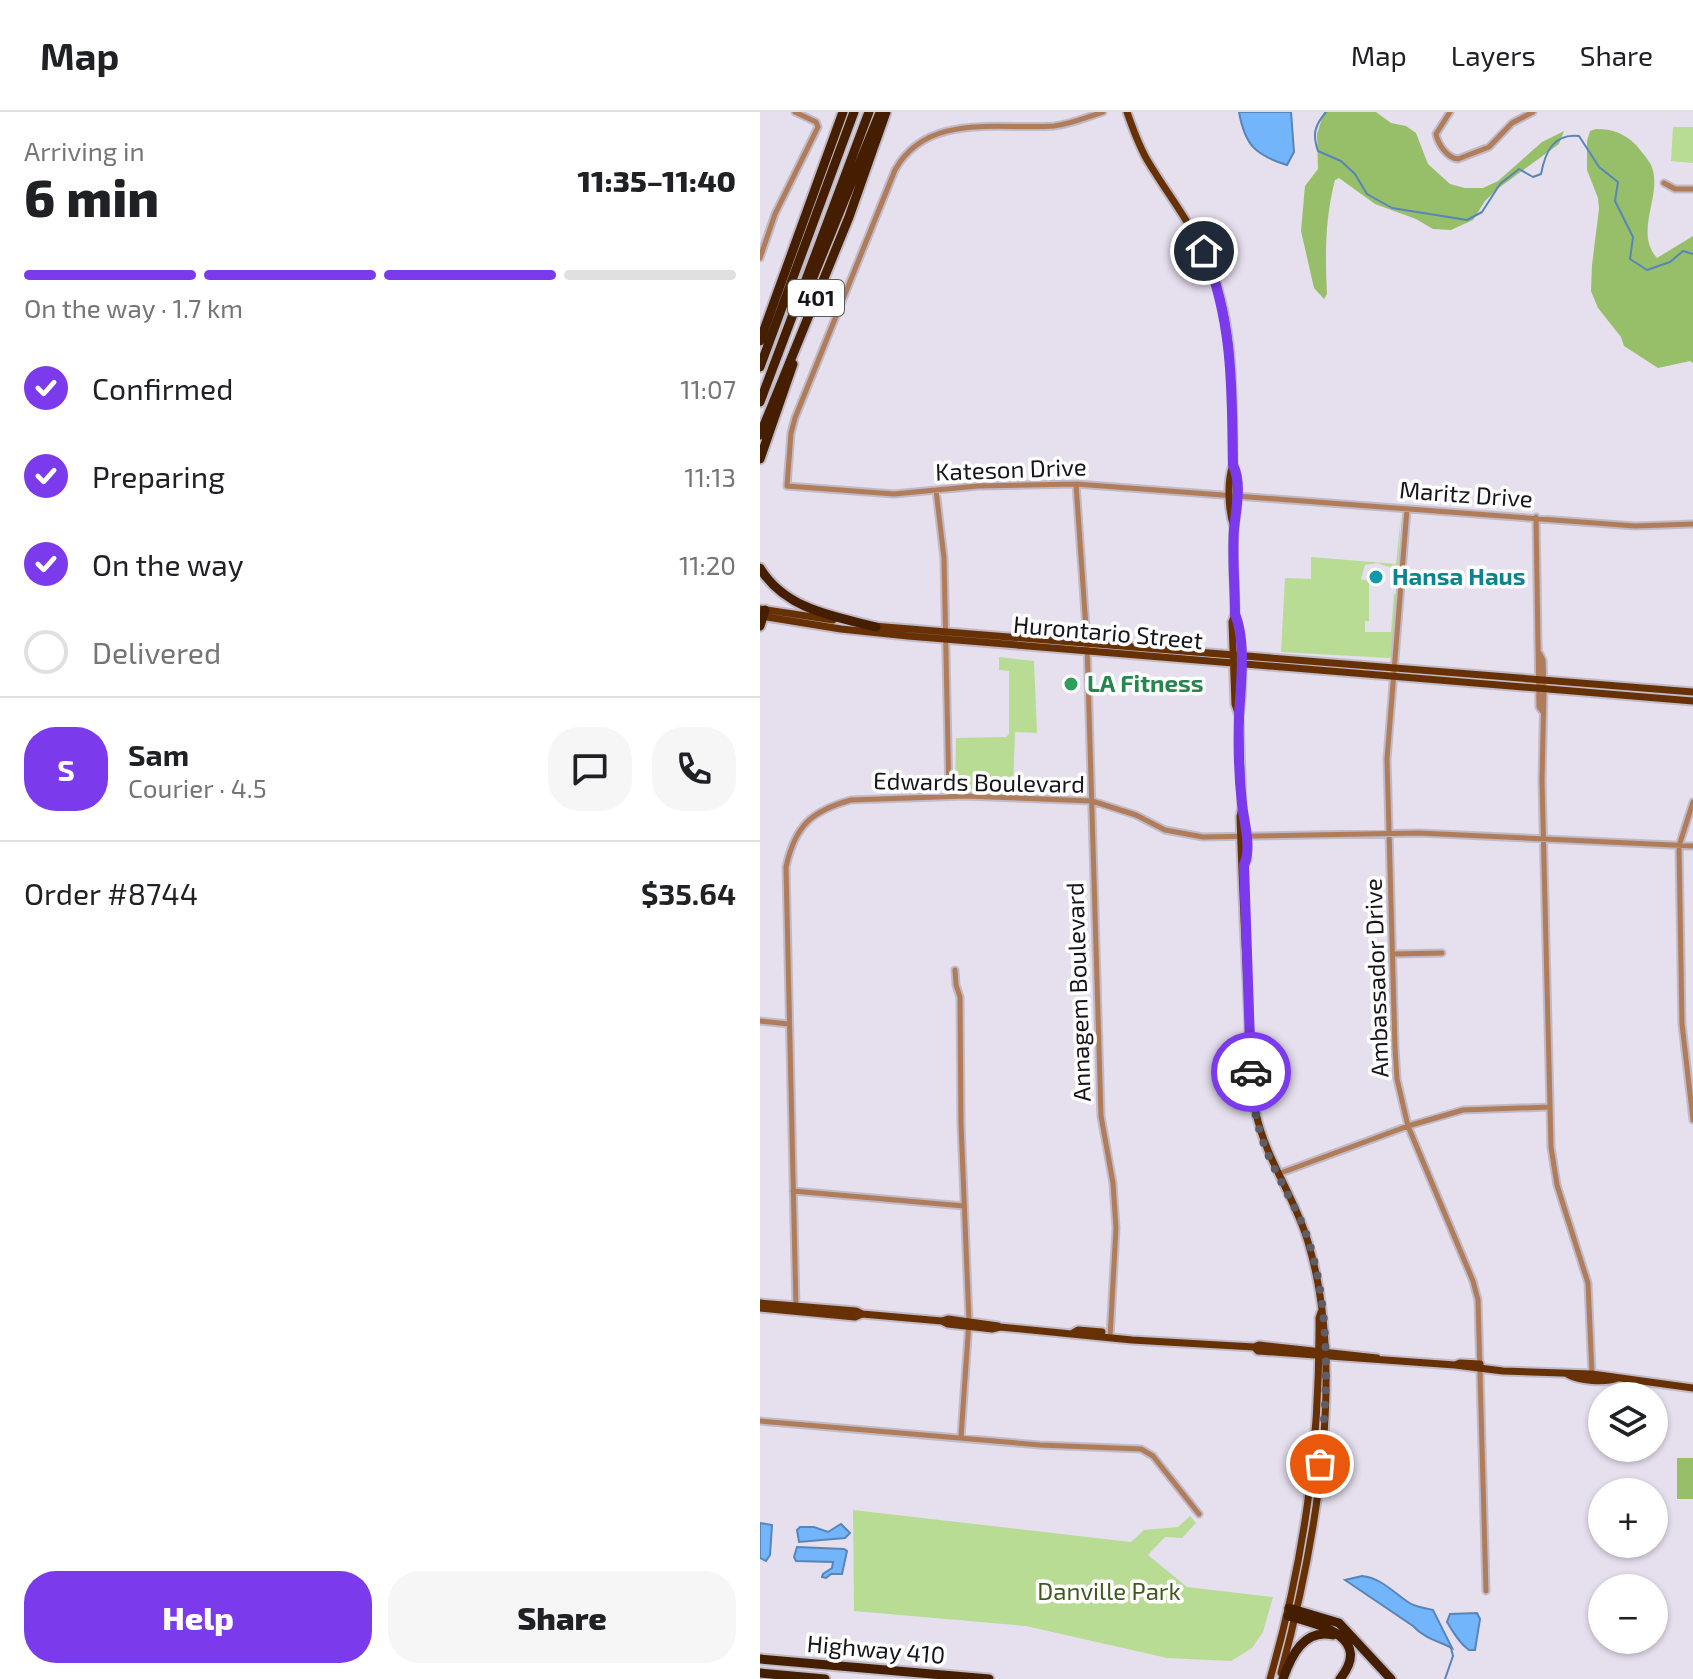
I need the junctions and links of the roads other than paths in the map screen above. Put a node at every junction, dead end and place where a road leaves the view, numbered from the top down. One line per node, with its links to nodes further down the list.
1 (795, 112): 12 (street)
2 (843, 112): 15 (highway, 401)
3 (854, 112): 16 (highway, 401)
4 (869, 112): 14 (highway, 401)
5 (883, 112): 13 (highway, 401); 14 (highway)
6 (1103, 112): 21 (street, Kateson Drive)
7 (1127, 112): 22 (main road)
8 (1450, 112): 9 (street)
9 (1533, 112)
10 (1664, 183): 11 (street)
11 (1693, 189)
12 (760, 258)
13 (812, 307): 18 (highway, 401); 19 (highway)
14 (784, 336): 17 (highway, 401)
15 (760, 341)
16 (760, 367)
17 (760, 402)
18 (760, 435)
19 (760, 459)
20 (1076, 484): 21 (street, Kateson Drive); 22 (street, Kateson Drive); 30 (street, Annagem Boulevard)
21 (936, 490): 29 (street)
22 (1234, 496): 23 (street, Maritz Drive); 31 (main road)
23 (1407, 509): 24 (street, Maritz Drive); 32 (street, Ambassador Drive)
24 (1536, 517): 25 (street, Maritz Drive); 33 (street)
25 (1693, 524)
26 (760, 568): 28 (highway)
27 (761, 615): 28 (main road, Hurontario Street); 29 (main road, Hurontario Street)
28 (876, 627): 29 (main road, Hurontario Street)
29 (946, 636): 30 (main road, Hurontario Street); 37 (street)
30 (1087, 647): 31 (main road, Hurontario Street); 38 (street, Annagem Boulevard)
31 (1237, 659): 32 (main road, Hurontario Street); 41 (main road)
32 (1394, 672): 33 (main road, Hurontario Street); 34 (main road, Hurontario Street); 40 (street, Ambassador Drive)
33 (1541, 679): 34 (street); 35 (main road, Hurontario Street)
34 (1541, 689): 36 (main road, Hurontario Street); 42 (street)
35 (1693, 692)
36 (1693, 701)
37 (949, 797): 38 (street, Edwards Boulevard); 49 (street, Edwards Boulevard)
38 (1092, 801): 41 (street, Edwards Boulevard); 60 (street, Annagem Boulevard)
39 (1693, 802): 43 (street)
40 (1389, 832): 41 (street, Edwards Boulevard); 42 (street, Edwards Boulevard); 46 (street, Ambassador Drive)
41 (1243, 835): 54 (main road)
42 (1545, 839): 43 (street, Edwards Boulevard); 50 (street)
43 (1679, 846): 44 (street, Edwards Boulevard); 51 (street)
44 (1693, 846)
45 (1442, 953): 46 (street)
46 (1394, 954): 53 (street, Ambassador Drive)
47 (955, 970): 56 (street)
48 (760, 1021): 49 (street)
49 (789, 1024): 55 (street, Edwards Boulevard)
50 (1550, 1107): 53 (street); 63 (street)
51 (1693, 1108): 52 (street)
52 (1693, 1120)
53 (1408, 1126): 54 (street); 62 (street, Ambassador Drive)
54 (1278, 1175): 61 (main road)
55 (793, 1191): 56 (street); 58 (street, Edwards Boulevard)
56 (964, 1206): 59 (street)
57 (760, 1306): 58 (main road)
58 (796, 1308): 59 (main road)
59 (969, 1324): 60 (main road); 66 (street)
60 (1110, 1336): 61 (main road)
61 (1322, 1354): 62 (main road); 69 (main road)
62 (1480, 1367): 63 (main road); 68 (street, Ambassador Drive)
63 (1592, 1377): 64 (main road)
64 (1693, 1385)
65 (760, 1421): 66 (street)
66 (961, 1437): 67 (street)
67 (1199, 1514)
68 (1486, 1591)
69 (1292, 1613): 70 (highway); 75 (main road); 76 (main road); 78 (highway)
70 (1349, 1651): 76 (highway); 77 (highway)
71 (760, 1659): 74 (highway, Highway 410)
72 (760, 1673): 73 (highway)
73 (825, 1679)
74 (989, 1679)
75 (1270, 1679)
76 (1282, 1679)
77 (1340, 1679)
78 (1391, 1679)

